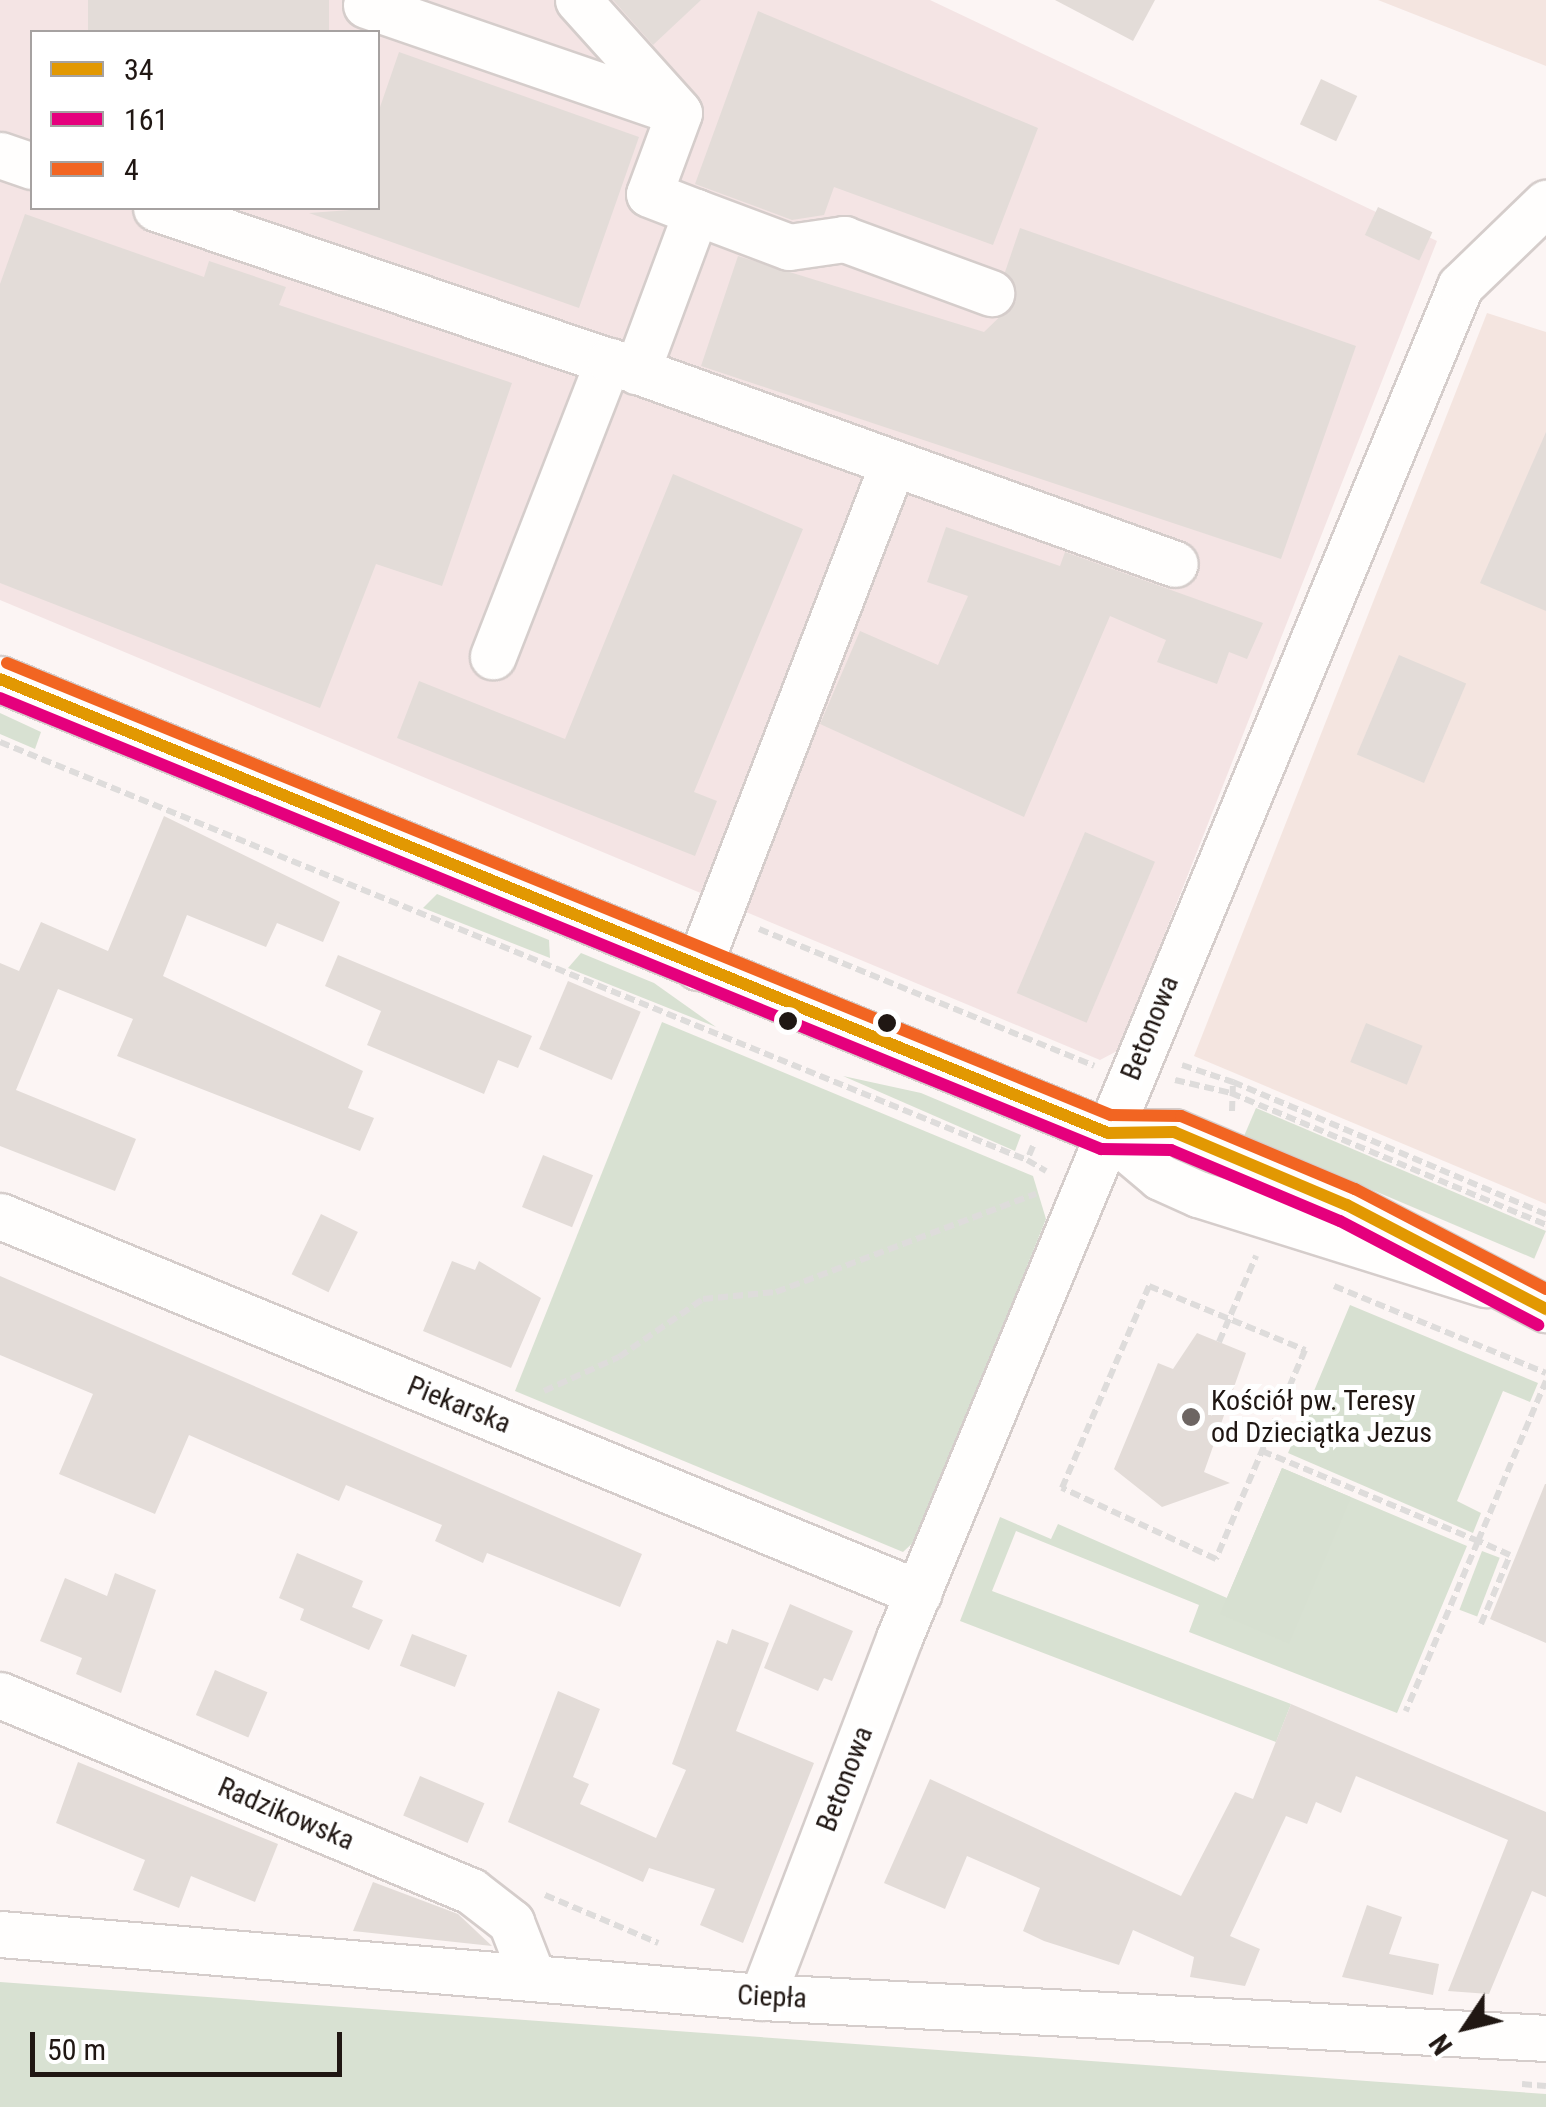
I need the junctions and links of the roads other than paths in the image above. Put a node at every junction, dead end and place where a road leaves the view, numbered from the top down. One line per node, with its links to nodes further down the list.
1 (578, 0): 3 (street)
2 (366, 5): 3 (street)
3 (679, 113): 8 (street)
4 (0, 155): 5 (street)
5 (30, 165)
6 (1546, 202): 16 (street, Betonowa)
7 (162, 210): 10 (street)
8 (696, 212): 9 (street); 10 (street)
9 (991, 293)
10 (622, 366): 11 (street); 13 (street)
11 (893, 463): 12 (street); 15 (street)
12 (1175, 564)
13 (493, 656)
14 (0, 679): 15 (street)
15 (698, 968): 16 (street)
16 (1108, 1133): 18 (street); 19 (street, Betonowa)
17 (0, 1216): 19 (street, Piekarska)
18 (1546, 1310)
19 (919, 1593): 23 (street, Betonowa)
20 (0, 1694): 22 (street, Radzikowska)
21 (0, 1934): 22 (street, Ciepła)
22 (532, 1976): 23 (street, Ciepła)
23 (762, 1997): 24 (street, Ciepła)
24 (1546, 2038)

